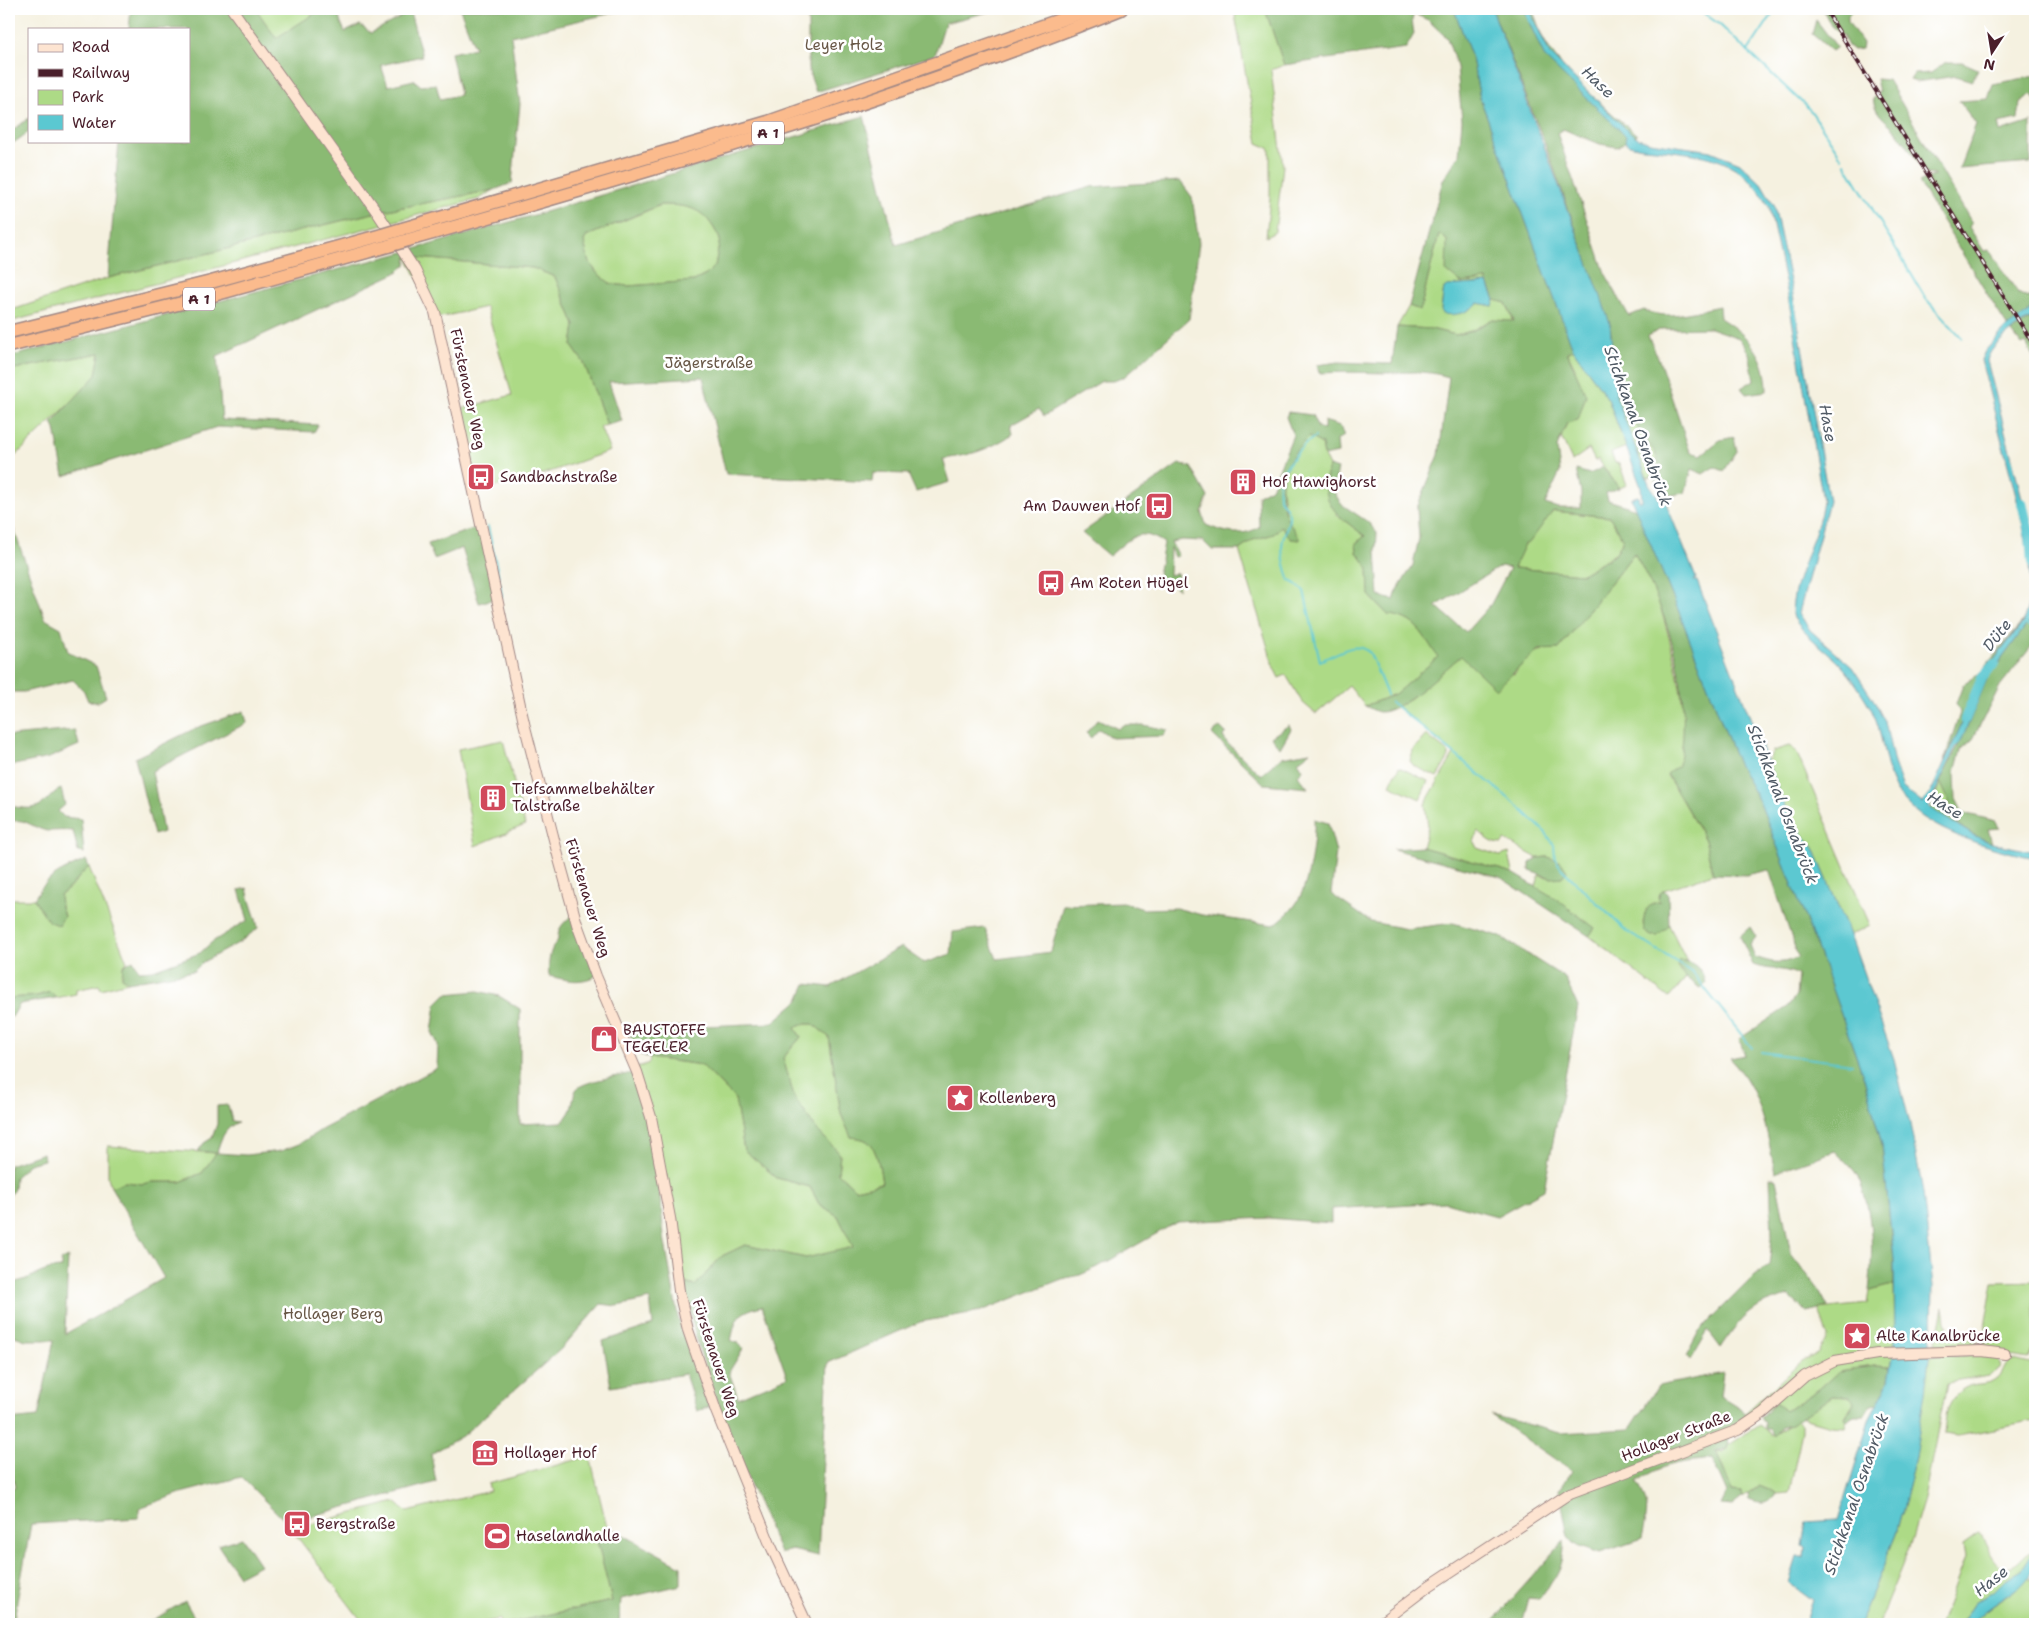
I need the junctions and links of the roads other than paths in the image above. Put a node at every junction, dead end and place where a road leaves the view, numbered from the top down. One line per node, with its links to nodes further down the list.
1 (232, 9): 9 (street, Fürstenauer Weg)
2 (1091, 9): 4 (highway, A 1)
3 (1121, 9): 4 (highway, A 1)
4 (405, 235): 5 (highway, A 1, bridge)
5 (385, 241): 6 (highway, A 1); 7 (highway, A 1)
6 (9, 332)
7 (9, 346)
8 (2005, 1354): 10 (street, Hollager Straße)
9 (807, 1624)
10 (1379, 1624)

